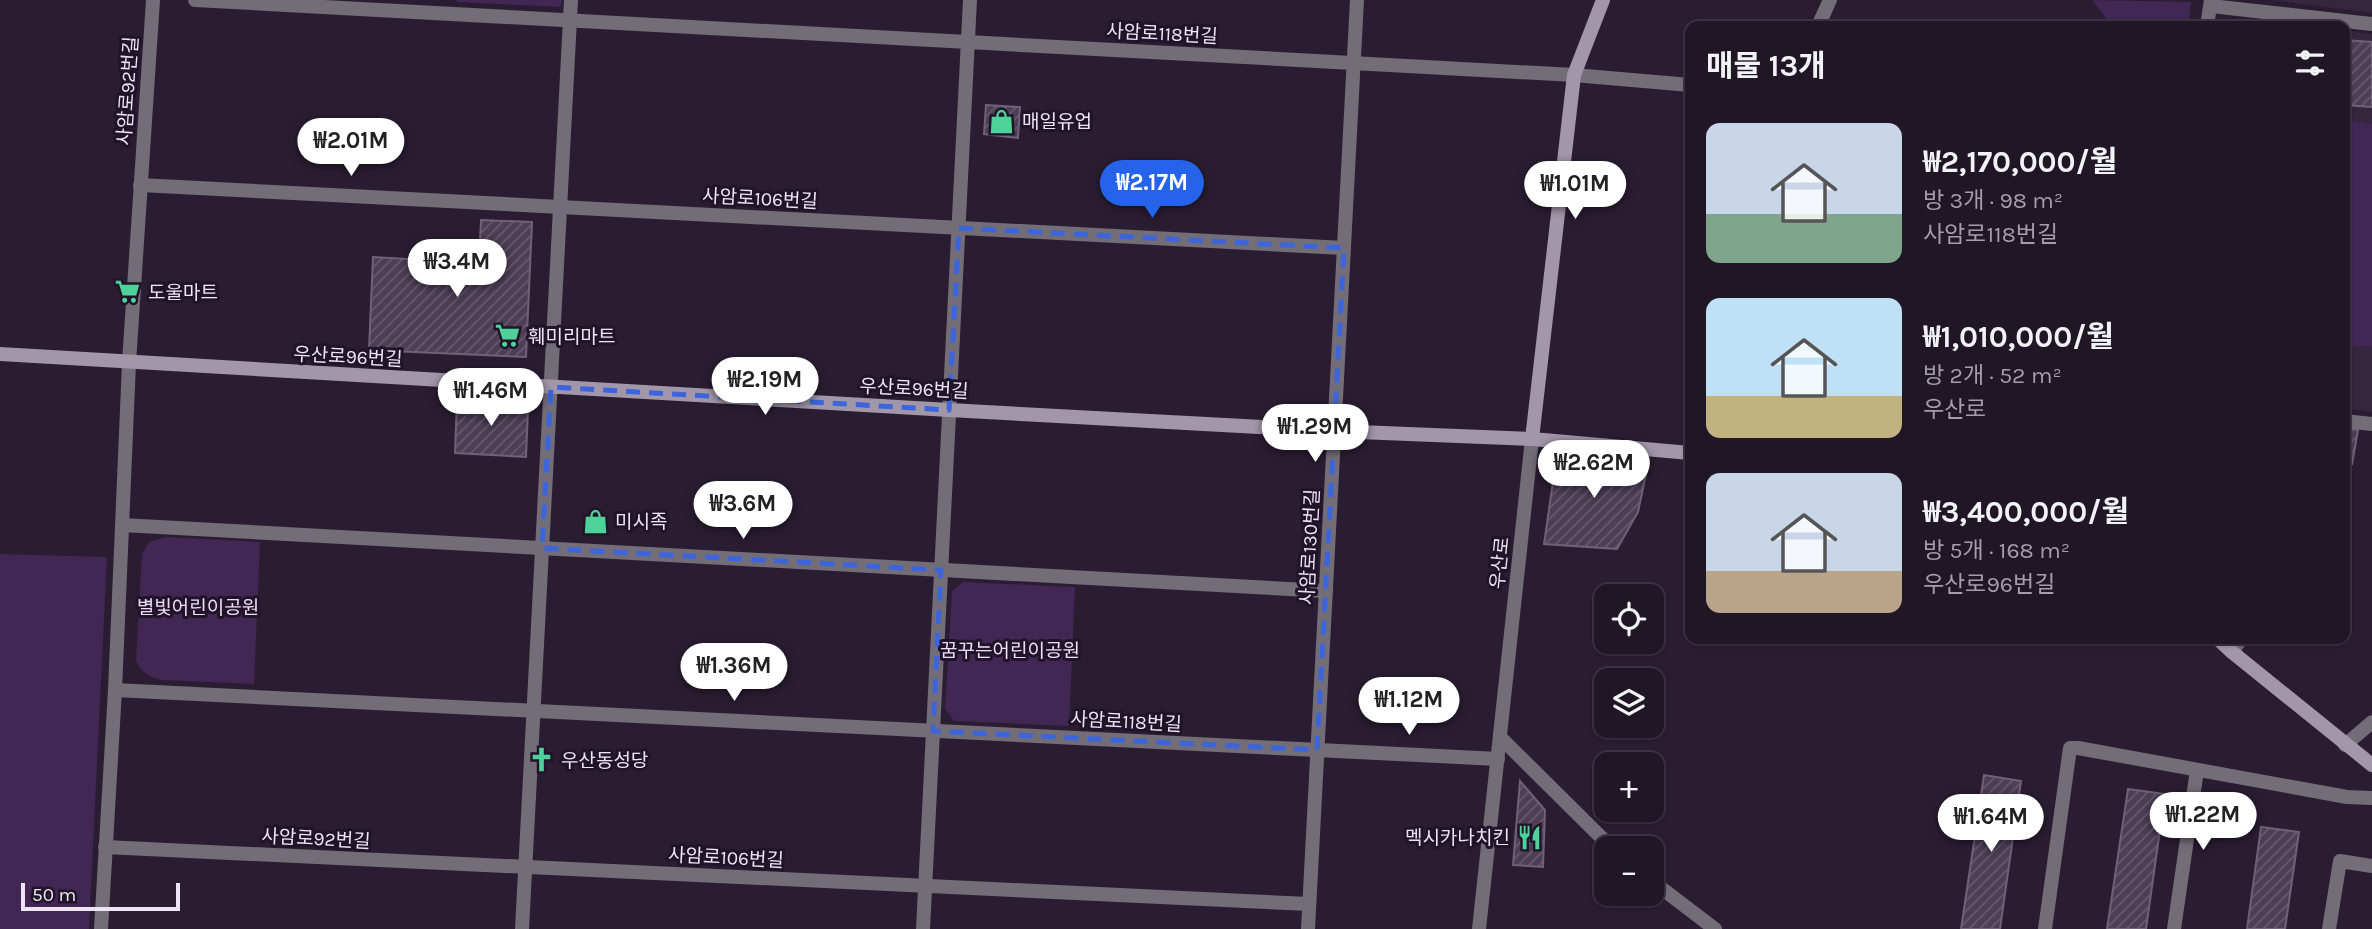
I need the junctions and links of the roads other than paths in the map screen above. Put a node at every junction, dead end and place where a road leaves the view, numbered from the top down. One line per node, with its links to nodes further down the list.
1 (153, 0): 17 (street, 사암로92번길)
2 (195, 0): 9 (street)
3 (571, 0): 9 (street)
4 (970, 0): 13 (street)
5 (1357, 0): 14 (street, 사암로130번길)
6 (1603, 0): 15 (street, 우산로)
7 (1830, 0): 10 (street)
8 (2211, 3): 11 (street); 12 (street)
9 (570, 19): 13 (street); 18 (street)
10 (1820, 21)
11 (2208, 21)
12 (2372, 23)
13 (968, 41): 14 (street, 사암로118번길); 19 (street)
14 (1354, 63): 15 (street); 20 (street, 사암로130번길)
15 (1573, 75): 16 (street); 28 (street, 우산로)
16 (1685, 85)
17 (140, 185): 18 (street); 22 (street, 사암로92번길)
18 (560, 207): 19 (street, 사암로106번길); 23 (street)
19 (959, 228): 20 (street); 24 (street)
20 (1344, 248): 27 (street, 사암로130번길)
21 (0, 354): 22 (street, 우산로96번길)
22 (129, 363): 23 (street, 우산로96번길); 30 (street, 사암로92번길)
23 (551, 387): 24 (street, 우산로96번길); 31 (street)
24 (949, 410): 27 (street, 우산로96번길); 32 (street)
25 (2350, 422): 26 (street)
26 (2372, 424)
27 (1334, 431): 28 (street, 우산로96번길); 33 (street, 사암로130번길)
28 (1532, 439): 29 (street, 우산로96번길); 41 (street, 우산로)
29 (1685, 453)
30 (122, 525): 31 (street); 37 (street, 사암로92번길)
31 (542, 548): 32 (street); 38 (street)
32 (941, 570): 33 (street); 40 (street)
33 (1326, 591): 43 (street, 사암로130번길)
34 (2223, 644): 36 (street)
35 (2238, 644): 36 (street)
36 (2232, 652): 42 (street)
37 (115, 690): 38 (street); 49 (street, 사암로92번길)
38 (534, 711): 40 (street); 51 (street)
39 (2372, 722): 42 (street)
40 (933, 731): 43 (street, 사암로118번길); 52 (street)
41 (1500, 737): 44 (street, 우산로); 48 (street)
42 (2345, 745): 45 (street)
43 (1317, 750): 44 (street, 사암로118번길); 54 (street, 사암로130번길)
44 (1498, 759): 59 (street, 우산로)
45 (2372, 765)
46 (2197, 770): 47 (street); 61 (street); 62 (street)
47 (2372, 798)
48 (1600, 836)
49 (105, 847): 51 (street, 사암로92번길); 55 (street, 사암로92번길)
50 (2372, 866): 63 (street)
51 (526, 867): 52 (street, 사암로106번길); 56 (street)
52 (925, 886): 54 (street); 57 (street)
53 (1664, 890): 60 (street)
54 (1309, 904): 58 (street, 사암로130번길)
55 (101, 929)
56 (522, 929)
57 (923, 929)
58 (1308, 929)
59 (1479, 929)
60 (1715, 929)
61 (2045, 929)
62 (2174, 929)
63 (2329, 929)

